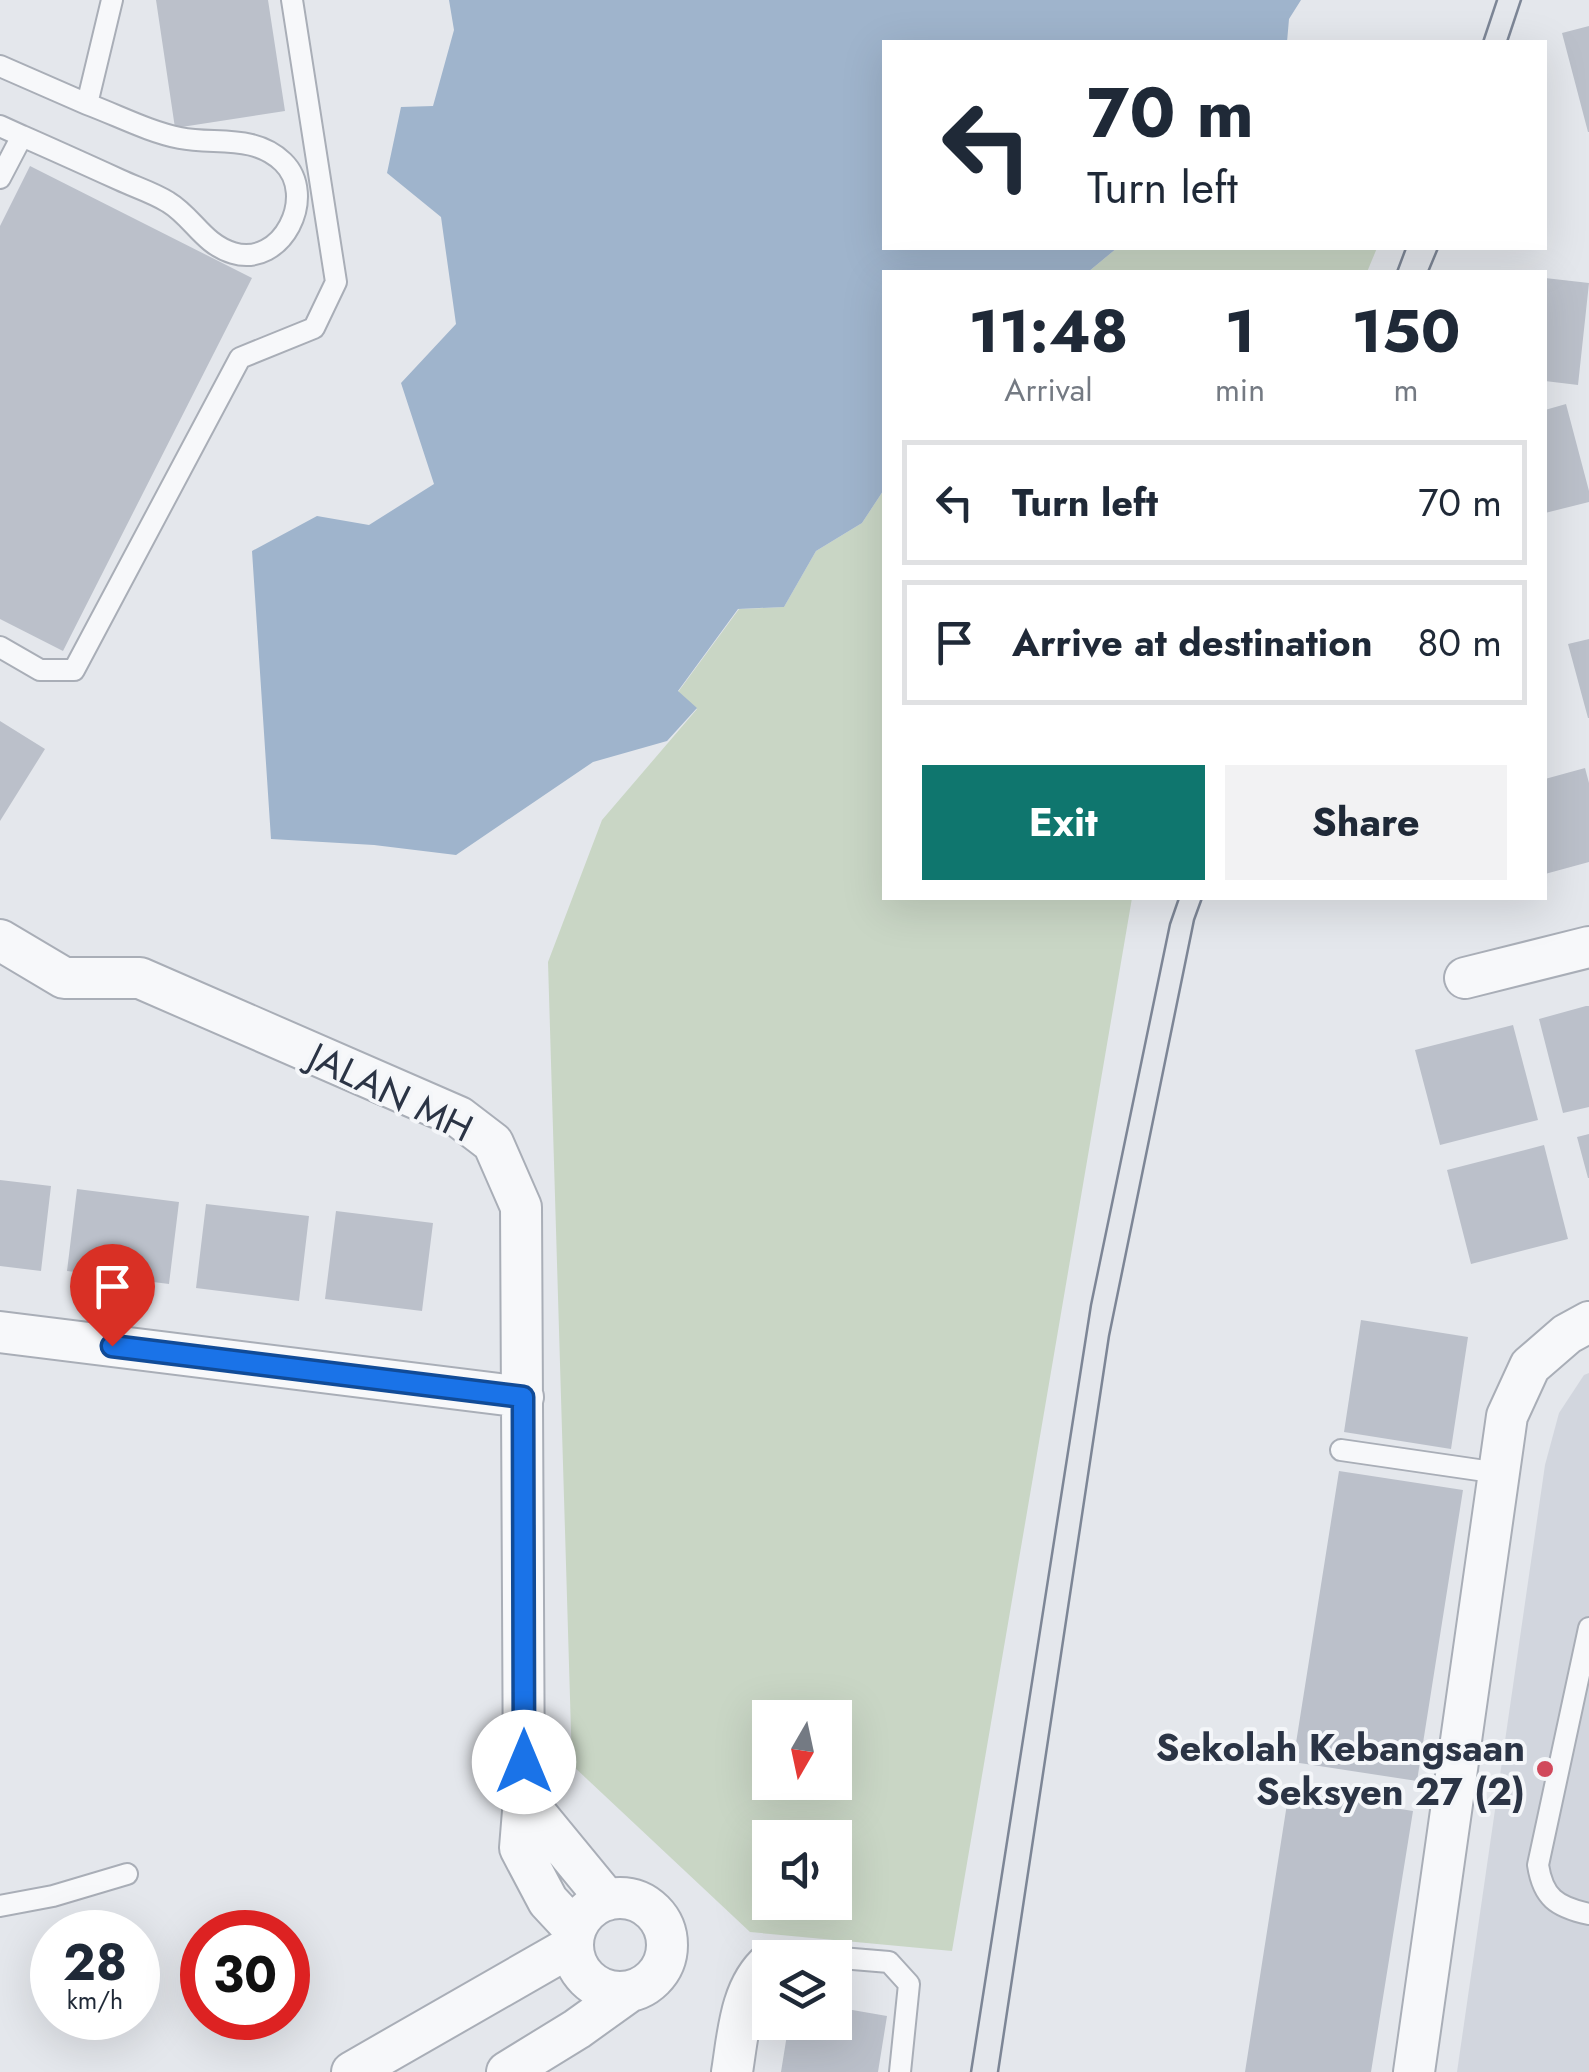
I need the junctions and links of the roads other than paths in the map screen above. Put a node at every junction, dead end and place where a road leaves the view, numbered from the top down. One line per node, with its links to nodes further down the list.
1 (112, 0): 4 (lane)
2 (292, 0): 8 (lane)
3 (0, 66): 4 (lane)
4 (87, 104): 6 (lane)
5 (0, 126): 6 (lane)
6 (22, 136): 7 (lane)
7 (0, 178)
8 (0, 647)
9 (1, 944): 14 (street, JALAN MH)
10 (1589, 948): 11 (street)
11 (1465, 978)
12 (1589, 1322): 16 (street)
13 (0, 1332): 14 (street)
14 (523, 1397): 18 (street, JALAN MH)
15 (1342, 1450): 16 (lane)
16 (1499, 1474): 31 (street)
17 (1589, 1628): 22 (lane)
18 (524, 1799): 20 (street); 23 (street, JALAN MH)
19 (128, 1874): 21 (lane)
20 (608, 1900): 23 (street); 26 (street)
21 (0, 1906)
22 (1589, 1914)
23 (574, 1938): 26 (street); 27 (street)
24 (852, 1961): 30 (lane)
25 (752, 1988): 29 (street)
26 (630, 1992): 28 (street)
27 (352, 2072)
28 (507, 2072)
29 (732, 2072)
30 (900, 2072)
31 (1414, 2072)

